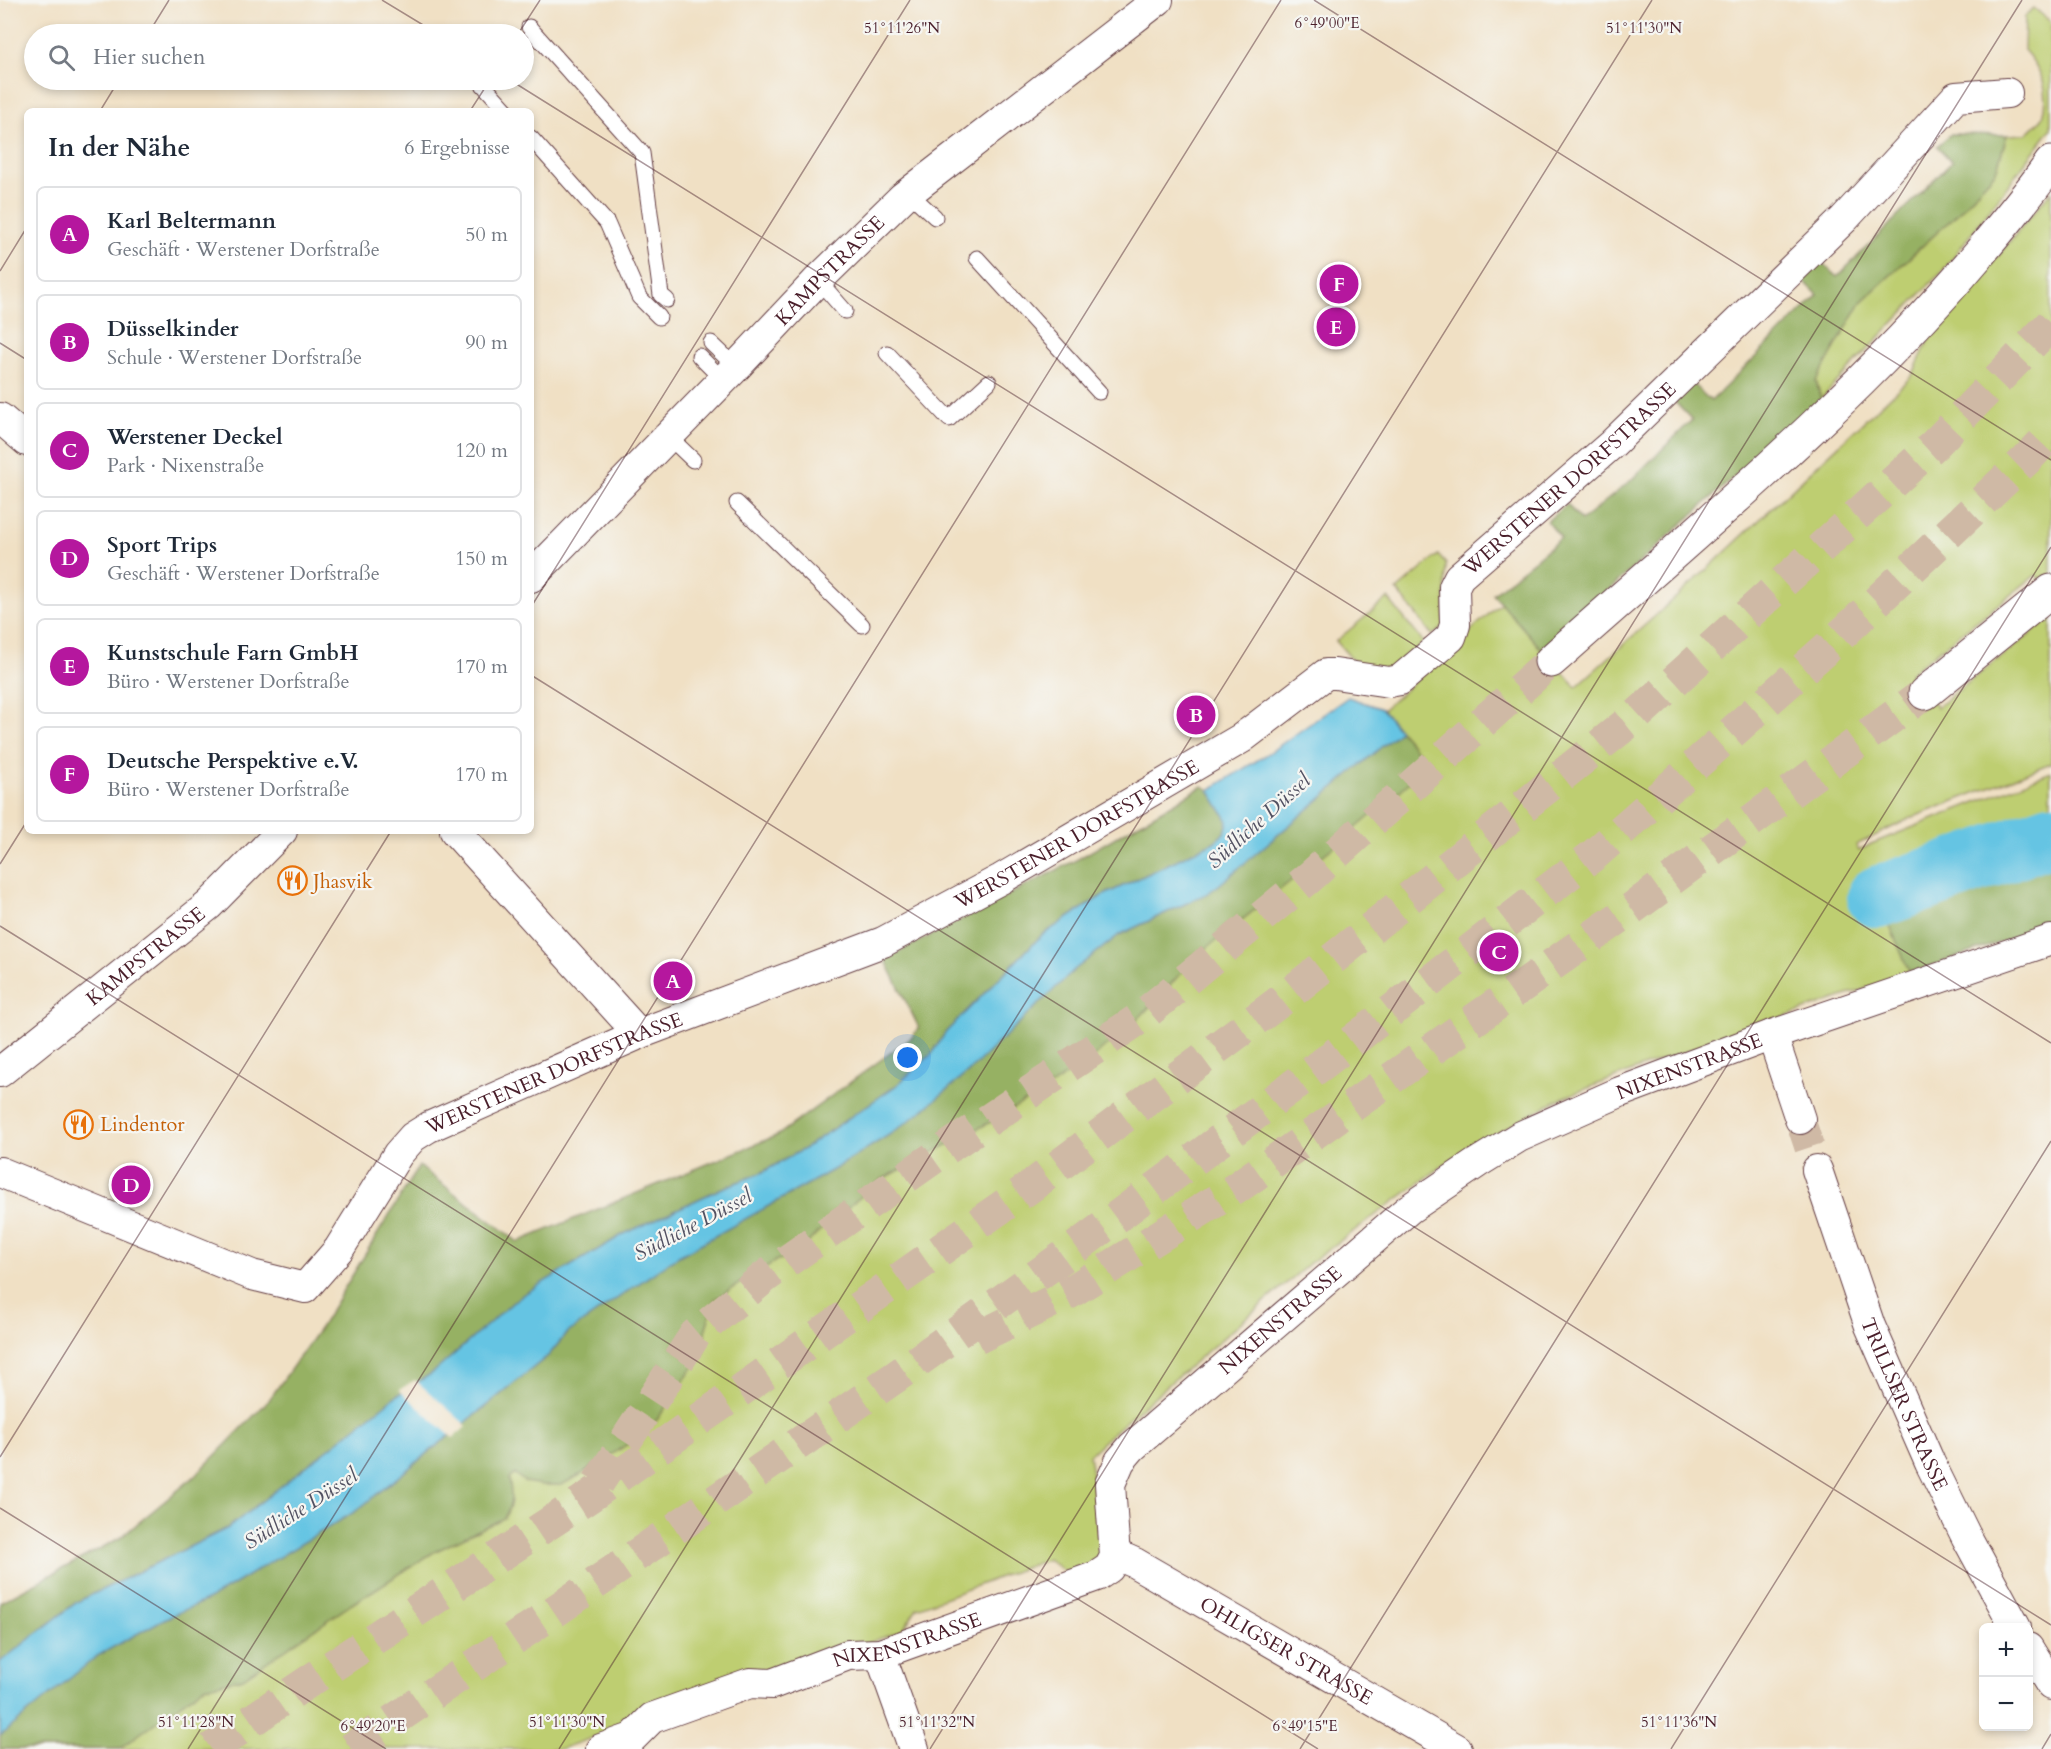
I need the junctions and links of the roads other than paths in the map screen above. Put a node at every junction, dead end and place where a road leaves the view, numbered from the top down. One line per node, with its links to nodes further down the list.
1 (1158, 0): 8 (street, KAMPSTRASSE)
2 (534, 33): 12 (lane)
3 (488, 90): 5 (lane)
4 (2007, 93): 34 (street, WERSTENER DORFSTRASSE)
5 (504, 108)
6 (534, 141): 14 (lane)
7 (2051, 163): 29 (highway)
8 (909, 193): 9 (lane); 11 (street, KAMPSTRASSE)
9 (935, 217)
10 (977, 258): 20 (lane)
11 (818, 280): 13 (lane); 18 (street, KAMPSTRASSE)
12 (667, 300)
13 (845, 311)
14 (658, 317)
15 (711, 343): 18 (lane)
16 (887, 352): 19 (lane)
17 (699, 356): 18 (lane)
18 (729, 373): 22 (street, KAMPSTRASSE)
19 (989, 382)
20 (1099, 392)
21 (0, 418): 23 (street)
22 (668, 436): 24 (lane); 26 (street, KAMPSTRASSE)
23 (24, 438)
24 (693, 460)
25 (737, 503): 28 (lane)
26 (534, 574)
27 (2051, 591): 30 (highway)
28 (862, 625)
29 (1551, 661)
30 (1925, 693)
31 (279, 834): 36 (street, KAMPSTRASSE)
32 (458, 834): 34 (street)
33 (2051, 940): 35 (street, NIXENSTRASSE)
34 (639, 1034): 39 (street, WERSTENER DORFSTRASSE)
35 (1772, 1035): 37 (street); 40 (street, NIXENSTRASSE)
36 (0, 1072)
37 (1800, 1119)
38 (1817, 1170): 41 (street, TRILLSER STRASSE)
39 (0, 1172)
40 (1115, 1557): 42 (street, NIXENSTRASSE); 47 (street, OHLIGSER STRASSE)
41 (2013, 1623)
42 (880, 1654): 45 (street, NIXENSTRASSE); 46 (street)
43 (2033, 1656): 44 (street)
44 (2051, 1685)
45 (601, 1749)
46 (914, 1749)
47 (1457, 1749)

